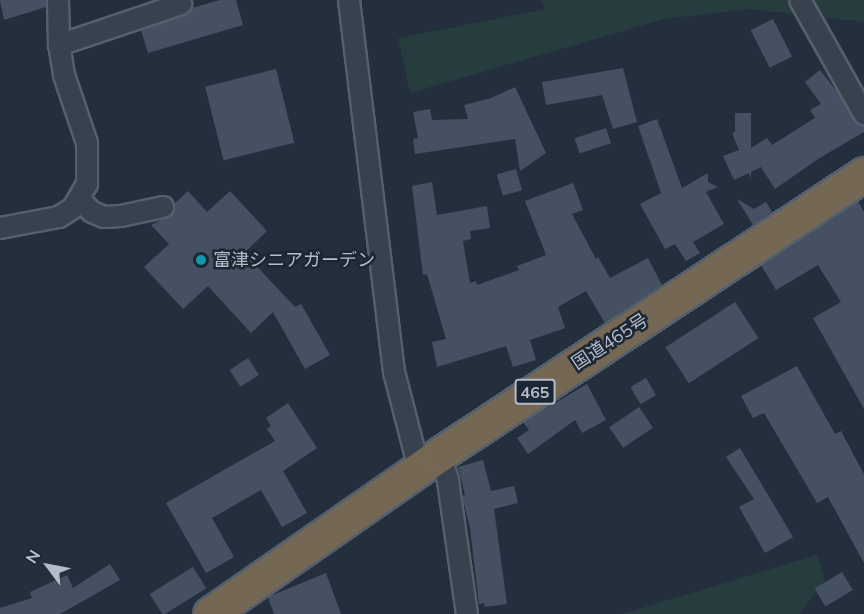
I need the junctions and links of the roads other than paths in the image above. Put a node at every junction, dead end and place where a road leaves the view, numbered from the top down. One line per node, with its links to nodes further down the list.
1 (58, 0): 5 (street)
2 (349, 0): 11 (street)
3 (800, 0): 6 (street)
4 (181, 4): 5 (street)
5 (59, 45): 8 (street)
6 (864, 114)
7 (862, 180): 11 (highway, 国道465号 / 465)
8 (80, 200): 9 (street); 10 (street)
9 (164, 207)
10 (0, 228)
11 (430, 462): 12 (highway, 国道465号 / 465); 13 (street)
12 (210, 614)
13 (467, 614)

